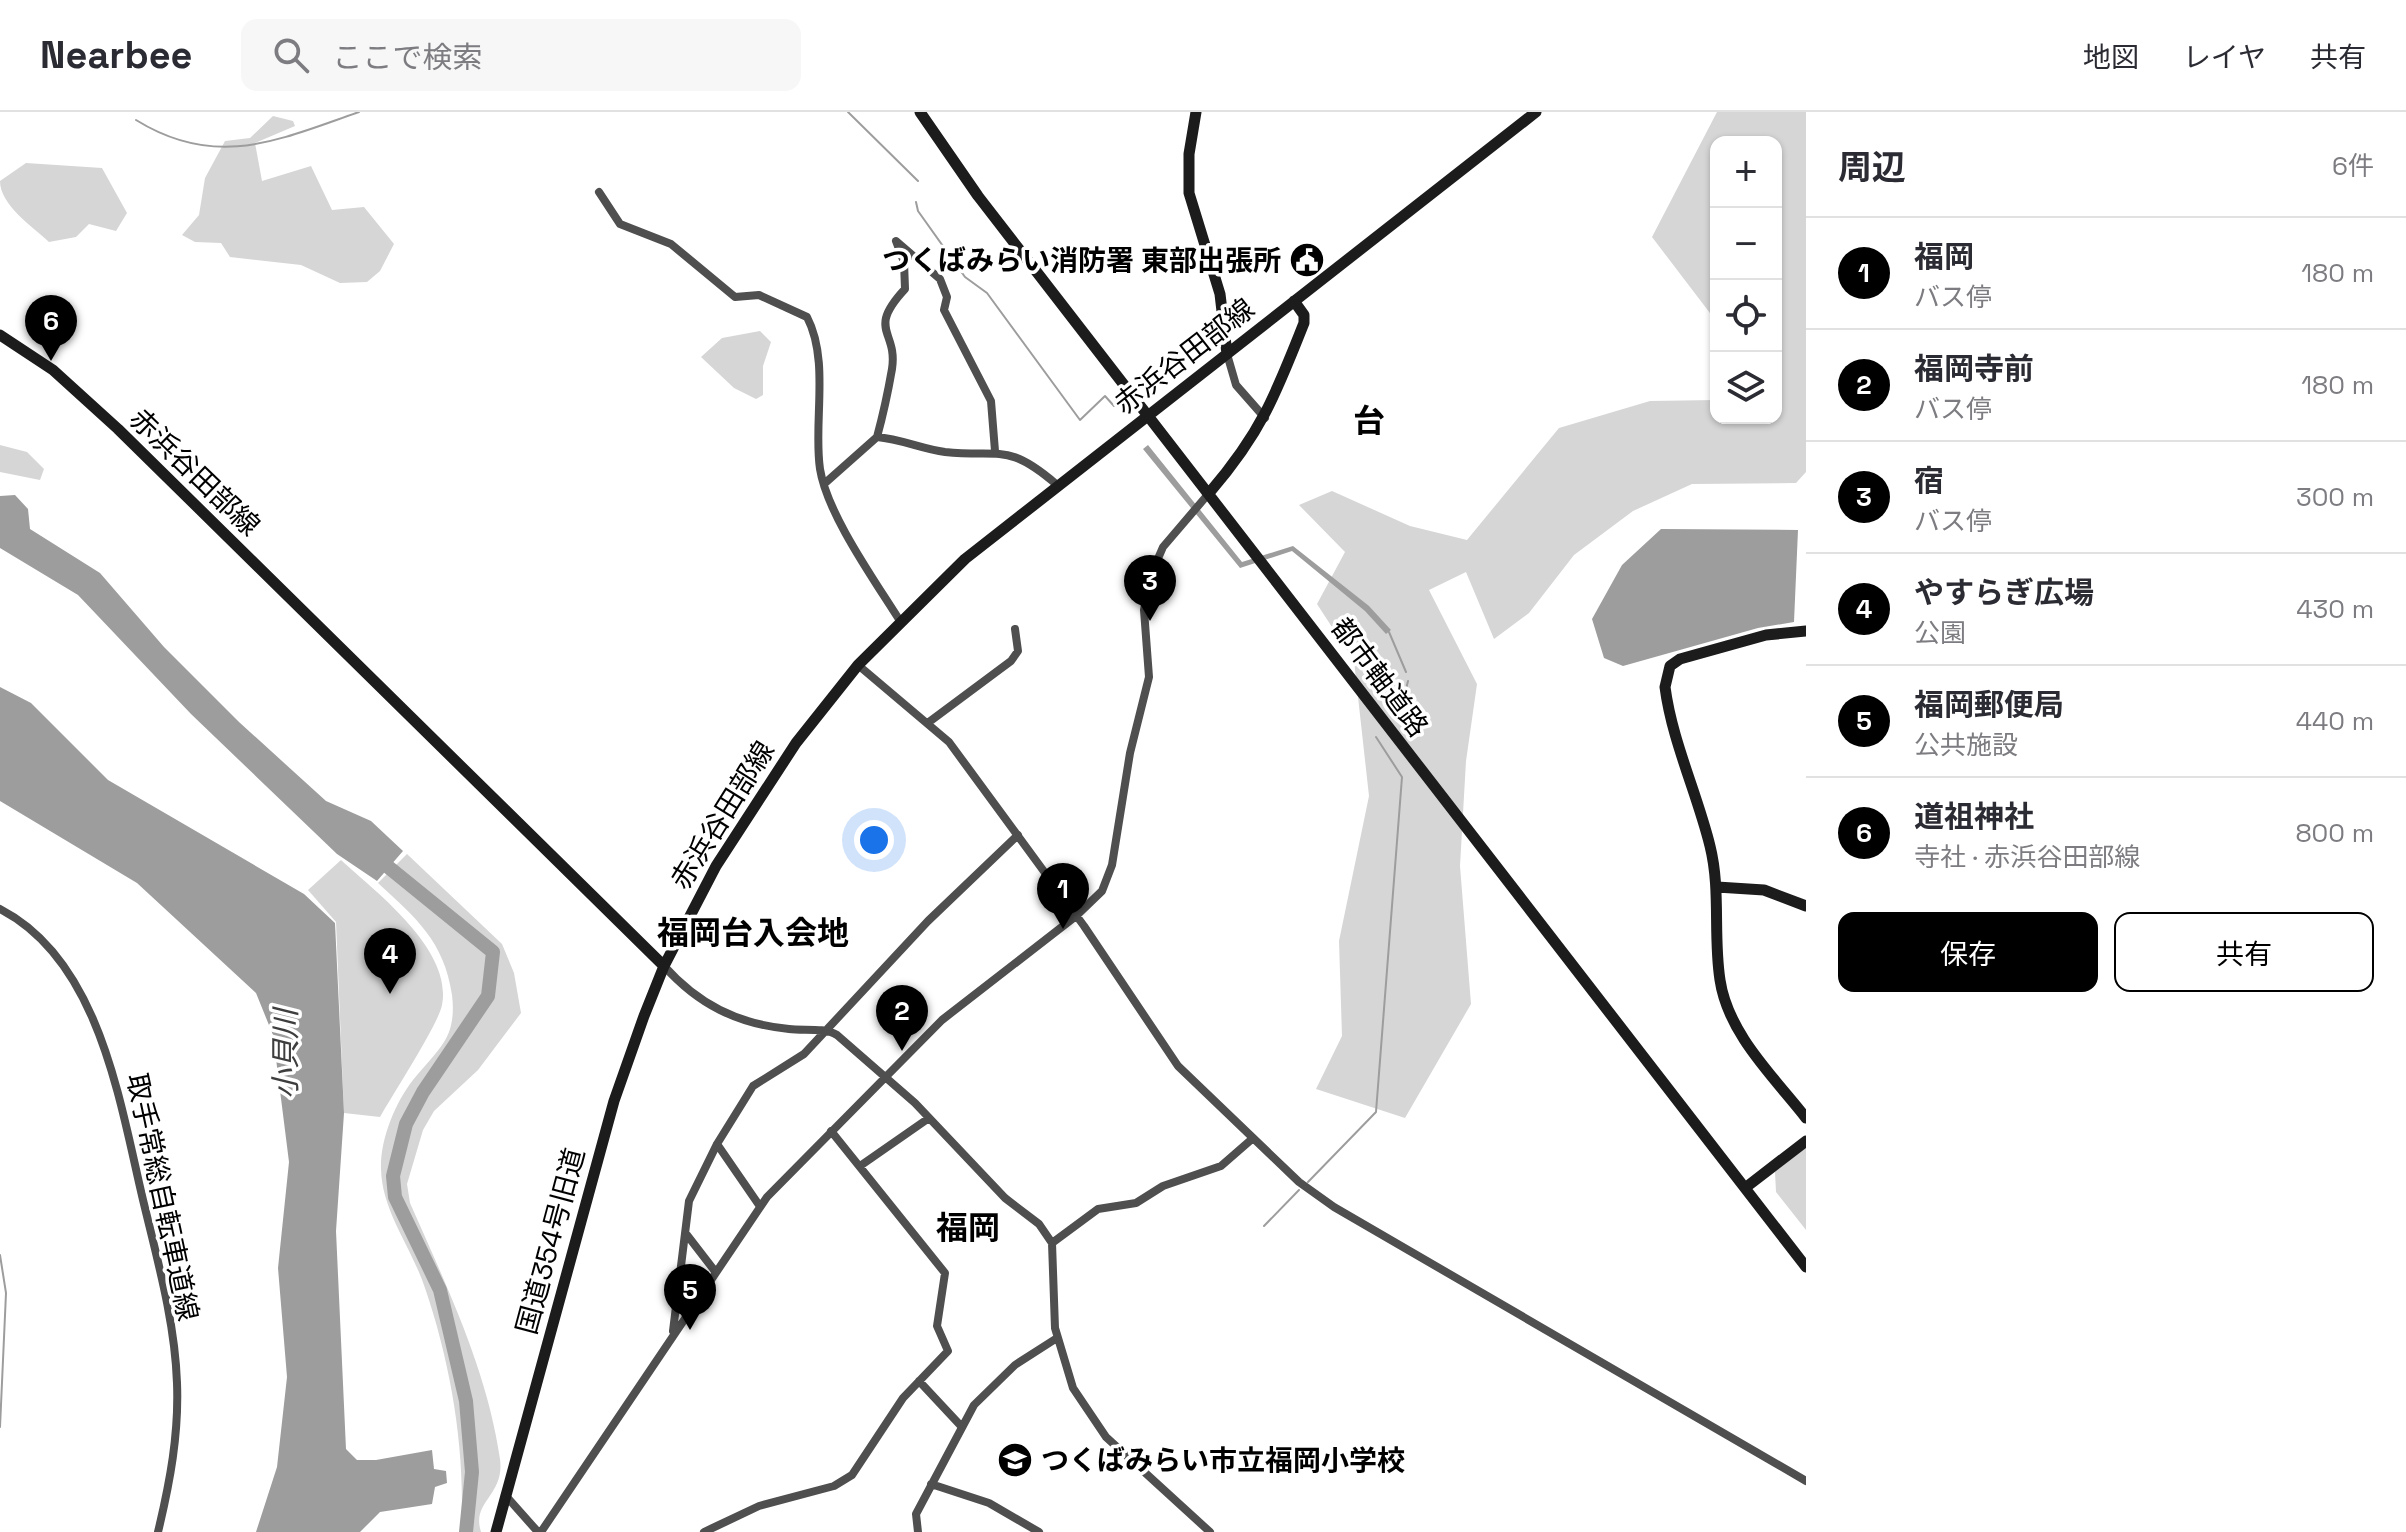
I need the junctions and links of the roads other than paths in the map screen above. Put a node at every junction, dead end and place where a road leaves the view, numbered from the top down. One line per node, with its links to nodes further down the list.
1 (920, 112): 8 (main road, 都市軸道路)
2 (1196, 112): 7 (main road)
3 (1536, 112): 5 (main road, 赤浜谷田部線)
4 (599, 192): 12 (street)
5 (1294, 301): 7 (main road, 赤浜谷田部線); 9 (main road)
6 (0, 335): 25 (main road, 赤浜谷田部線)
7 (1227, 354): 8 (main road, 赤浜谷田部線); 9 (street)
8 (1149, 414): 13 (main road, 赤浜谷田部線); 14 (main road, 都市軸道路)
9 (1266, 418): 14 (main road)
10 (877, 437): 11 (street); 11 (street); 12 (street)
11 (995, 451): 13 (street)
12 (824, 484): 15 (street)
13 (1056, 484): 15 (main road, 赤浜谷田部線)
14 (1210, 492): 24 (street); 35 (main road, 都市軸道路)
15 (900, 621): 18 (main road, 赤浜谷田部線)
16 (1015, 629): 19 (street)
17 (1806, 631): 21 (main road)
18 (858, 665): 19 (street); 25 (main road, 赤浜谷田部線)
19 (929, 722): 20 (street)
20 (1018, 835): 24 (street); 26 (street)
21 (1717, 887): 22 (main road); 29 (main road)
22 (1806, 906)
23 (0, 909): 48 (street, 取手常総自転車道線)
24 (1076, 916): 27 (street); 31 (street)
25 (664, 966): 26 (street); 47 (main road, 国道354号旧道)
26 (829, 1030): 27 (street); 33 (street)
27 (885, 1075): 28 (street); 30 (street)
28 (929, 1118): 34 (street); 38 (street)
29 (1806, 1118)
30 (831, 1131): 34 (street); 36 (street)
31 (1252, 1139): 38 (street); 45 (street)
32 (1806, 1141): 35 (main road)
33 (717, 1144): 36 (street); 37 (street)
34 (860, 1166): 43 (street)
35 (1745, 1188): 39 (main road, 都市軸道路)
36 (759, 1205): 40 (street)
37 (687, 1235): 40 (street); 41 (street)
38 (1052, 1243): 42 (street)
39 (1806, 1267)
40 (714, 1270): 41 (street)
41 (673, 1332): 50 (street)
42 (1057, 1338): 44 (street); 54 (street)
43 (919, 1381): 44 (street); 51 (street)
44 (961, 1426): 46 (street)
45 (1806, 1481)
46 (931, 1484): 52 (street); 53 (street)
47 (505, 1495): 49 (main road, 国道354号旧道); 50 (street)
48 (158, 1532)
49 (496, 1532)
50 (540, 1532)
51 (704, 1532)
52 (918, 1532)
53 (1039, 1532)
54 (1210, 1532)

